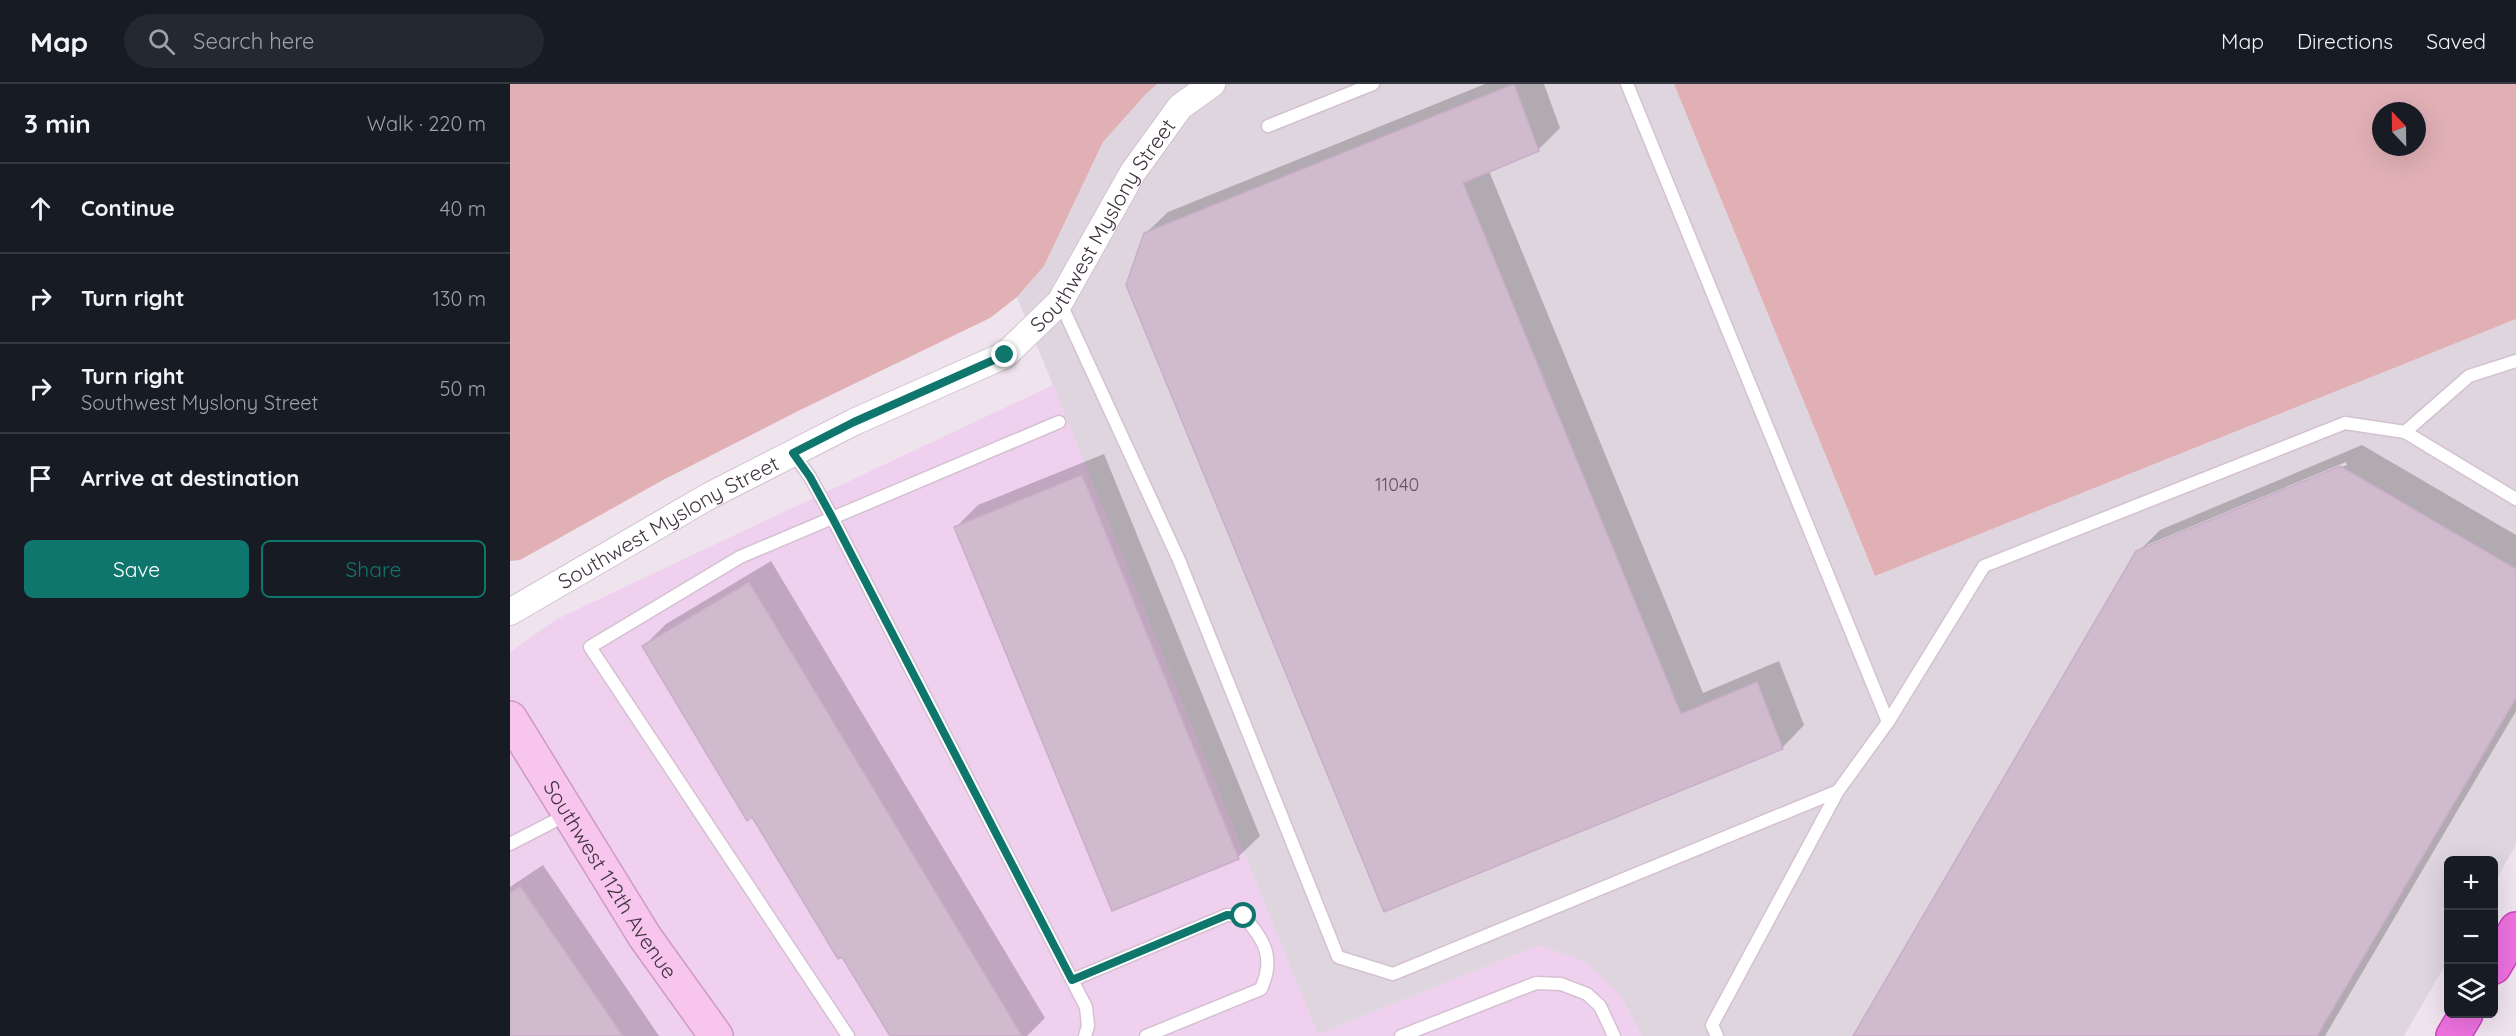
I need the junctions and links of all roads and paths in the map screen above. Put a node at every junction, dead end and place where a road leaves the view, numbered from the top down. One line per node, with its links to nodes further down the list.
1 (1212, 84): 5 (street, Southwest Myslony Street)
2 (1373, 84): 4 (lane)
3 (1627, 84): 14 (lane)
4 (1268, 126)
5 (1060, 302): 9 (street, Southwest Myslony Street); 15 (lane)
6 (2516, 361): 8 (lane)
7 (1059, 423): 11 (lane)
8 (2405, 432): 10 (lane); 14 (lane)
9 (793, 453): 11 (lane); 12 (street, Southwest Myslony Street)
10 (2516, 499)
11 (832, 517): 20 (lane); 23 (lane)
12 (510, 612)
13 (510, 718): 16 (street, Southwest 112th Avenue)
14 (1888, 723): 15 (lane)
15 (1838, 791): 28 (lane)
16 (569, 814): 17 (lane); 22 (street, Southwest 112th Avenue)
17 (510, 844)
18 (2516, 929): 19 (highway)
19 (2495, 964)
20 (1072, 980): 24 (lane); 25 (lane)
21 (2464, 1018): 29 (highway)
22 (716, 1036)
23 (848, 1036)
24 (1085, 1036)
25 (1146, 1036)
26 (1401, 1036): 27 (lane)
27 (1614, 1036)
28 (1717, 1036)
29 (2453, 1036)

